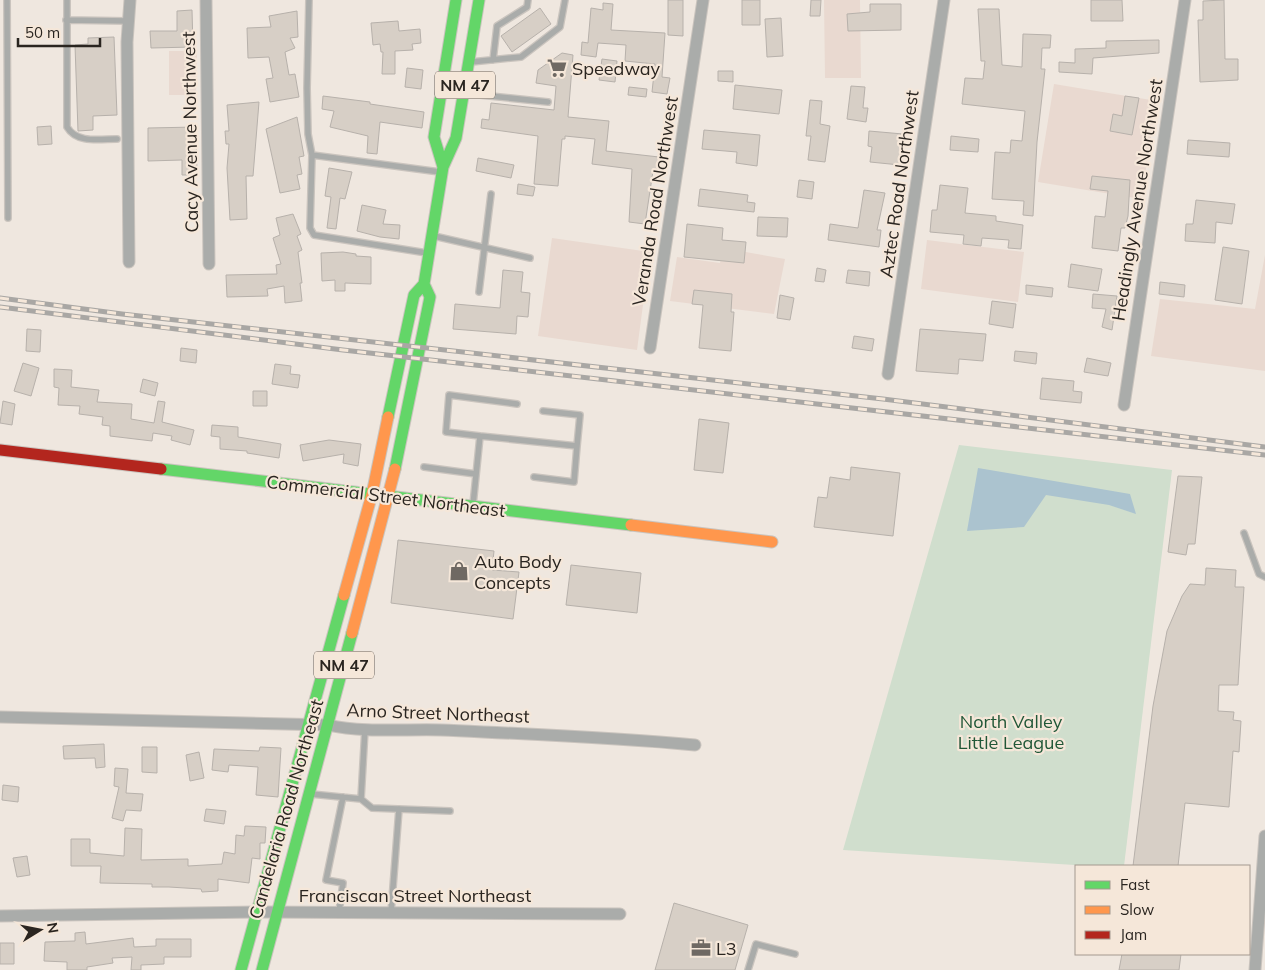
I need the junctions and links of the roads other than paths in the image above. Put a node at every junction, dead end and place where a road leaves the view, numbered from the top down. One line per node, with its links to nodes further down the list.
1 (7, 0): 23 (lane)
2 (67, 0): 13 (lane)
3 (130, 0): 14 (street)
4 (206, 0): 29 (street, Cacy Avenue Northwest)
5 (309, 0): 20 (lane)
6 (456, 0): 21 (main road, NM 47)
7 (478, 0): 16 (main road, NM 47)
8 (528, 0): 15 (lane)
9 (565, 0): 15 (lane)
10 (703, 0): 32 (street, Veranda Road Northwest)
11 (944, 0): 33 (street, Aztec Road Northwest)
12 (1185, 0): 35 (street, Headingly Avenue Northwest)
13 (66, 20): 14 (lane); 19 (lane)
14 (128, 21): 28 (street)
15 (493, 60): 16 (lane)
16 (468, 62): 17 (main road, NM 47)
17 (464, 89): 18 (lane); 21 (main road, NM 47)
18 (548, 102)
19 (117, 139)
20 (312, 155): 21 (lane); 26 (lane)
21 (443, 170): 24 (main road, NM 47)
22 (491, 194): 25 (lane)
23 (8, 218)
24 (432, 236): 25 (lane); 26 (main road, NM 47)
25 (485, 247): 27 (lane); 31 (lane)
26 (429, 254): 30 (main road, NM 47)
27 (530, 258)
28 (129, 262)
29 (209, 264)
30 (424, 284): 43 (main road, Candelaria Road Northeast / NM 47); 44 (main road, Candelaria Road Northeast / NM 47)
31 (479, 292)
32 (650, 348)
33 (888, 374)
34 (518, 404): 37 (lane)
35 (1124, 405)
36 (543, 411): 38 (lane)
37 (480, 436): 38 (lane); 41 (lane)
38 (577, 446): 42 (lane)
39 (0, 450): 43 (main road, Commercial Street Northeast)
40 (424, 467): 41 (lane)
41 (476, 474): 45 (lane)
42 (534, 478)
43 (372, 494): 44 (main road, Commercial Street Northeast); 51 (main road, Candelaria Road Northeast / NM 47)
44 (389, 497): 45 (main road, Commercial Street Northeast); 50 (main road, Candelaria Road Northeast / NM 47)
45 (473, 507): 47 (main road, Commercial Street Northeast)
46 (1244, 533): 48 (lane)
47 (772, 542)
48 (1265, 577)
49 (0, 717): 51 (street, Arno Street Northeast)
50 (328, 725): 51 (street, Arno Street Northeast); 52 (street, Arno Street Northeast); 54 (main road, Candelaria Road Northeast / NM 47)
51 (310, 726): 60 (main road, Candelaria Road Northeast / NM 47)
52 (365, 729): 53 (street, Arno Street Northeast); 56 (lane)
53 (695, 745)
54 (308, 793): 55 (lane); 61 (main road, Candelaria Road Northeast / NM 47)
55 (343, 797): 56 (lane); 62 (lane)
56 (361, 799): 57 (lane)
57 (399, 809): 58 (lane); 63 (lane)
58 (450, 811)
59 (1265, 836): 70 (street)
60 (259, 912): 61 (street, Franciscan Street Northeast); 65 (street, Franciscan Street Northeast); 67 (main road, Candelaria Road Northeast / NM 47)
61 (277, 912): 62 (street, Franciscan Street Northeast); 68 (main road, Candelaria Road Northeast / NM 47)
62 (339, 912): 63 (street, Franciscan Street Northeast)
63 (392, 913): 64 (street, Franciscan Street Northeast)
64 (620, 914)
65 (0, 916)
66 (795, 954): 69 (lane)
67 (241, 970)
68 (262, 970)
69 (748, 970)
70 (1255, 970)

